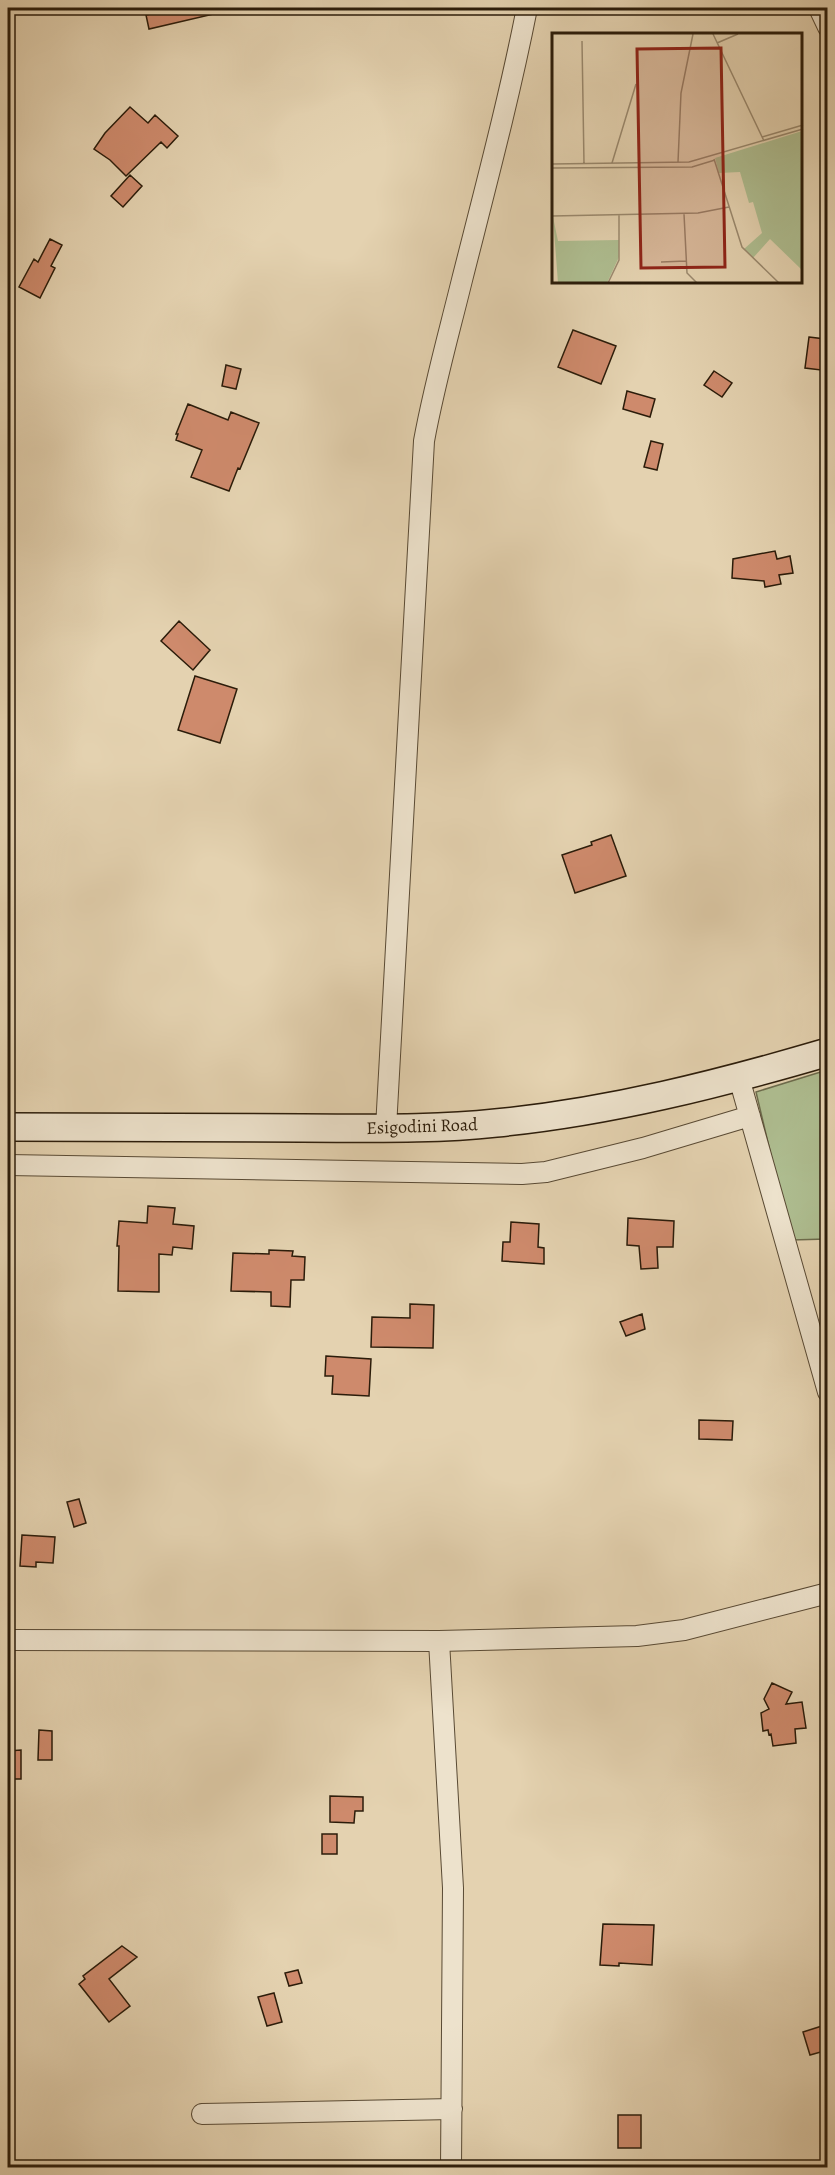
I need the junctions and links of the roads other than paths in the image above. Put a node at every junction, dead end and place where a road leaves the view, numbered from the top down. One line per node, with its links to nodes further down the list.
1 (527, 8): 8 (street)
2 (819, 8): 3 (street)
3 (828, 27)
4 (828, 1053): 5 (main road, Esigodini Road)
5 (740, 1078): 6 (street); 8 (main road, Esigodini Road)
6 (750, 1116): 9 (street); 10 (street)
7 (8, 1127): 8 (main road, Esigodini Road)
8 (386, 1128)
9 (8, 1165)
10 (828, 1392)
11 (828, 1593): 13 (street)
12 (8, 1640): 13 (street)
13 (439, 1641): 14 (street)
14 (452, 2109): 15 (street); 16 (street)
15 (202, 2114)
16 (451, 2168)

